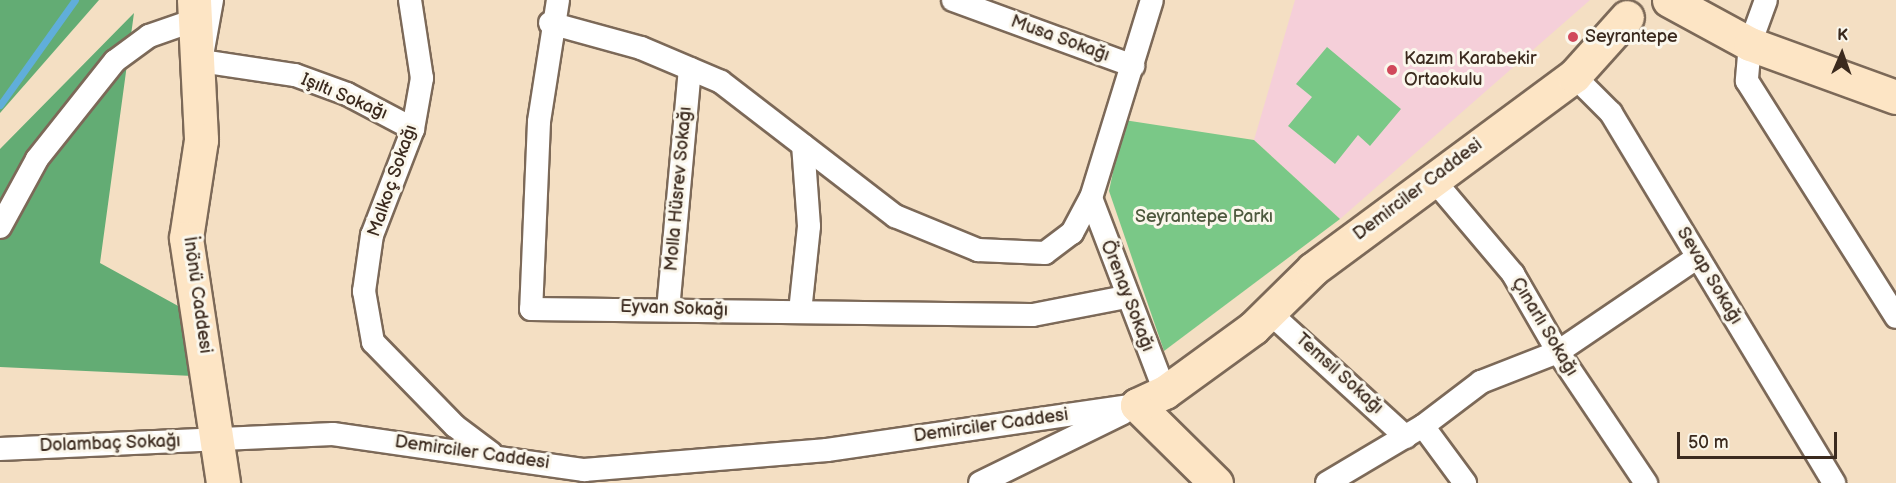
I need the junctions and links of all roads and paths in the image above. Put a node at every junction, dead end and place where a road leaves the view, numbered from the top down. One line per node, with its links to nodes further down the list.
1 (410, 0): 17 (street, Malkoç Sokağı)
2 (558, 0): 10 (street, Eyvan Sokağı)
3 (953, 0): 13 (street, Musa Sokağı)
4 (1152, 0): 13 (street)
5 (1661, 0): 9 (street)
6 (1669, 0): 11 (street)
7 (1766, 0): 11 (street)
8 (201, 7): 12 (street, İnönü Caddesi); 21 (street)
9 (1625, 8): 15 (street, Demirciler Caddesi)
10 (550, 23): 14 (street); 24 (street, Eyvan Sokağı)
11 (1750, 44): 16 (street); 27 (street)
12 (201, 61): 17 (street, Işıltı Sokağı); 31 (street, İnönü Caddesi)
13 (1133, 66): 20 (street)
14 (690, 69): 18 (street); 24 (street, Molla Hüsrev Sokağı)
15 (1574, 76): 19 (street, Demirciler Caddesi); 22 (street, Sevap Sokağı)
16 (1896, 97)
17 (413, 129): 33 (street, Malkoç Sokağı)
18 (803, 145): 20 (street); 25 (street)
19 (1432, 178): 26 (street, Demirciler Caddesi); 28 (street, Çınarlı Sokağı)
20 (1091, 198): 23 (street, Örenay Sokağı)
21 (0, 227)
22 (1698, 257): 28 (street); 41 (street, Sevap Sokağı)
23 (1126, 297): 25 (street, Eyvan Sokağı); 29 (street, Örenay Sokağı)
24 (669, 310): 25 (street, Eyvan Sokağı)
25 (800, 312)
26 (1270, 313): 29 (street, Demirciler Caddesi); 30 (street, Temsil Sokağı)
27 (1896, 317)
28 (1558, 352): 30 (street); 40 (street, Çınarlı Sokağı)
29 (1151, 399): 33 (street, Demirciler Caddesi); 34 (street); 37 (street, Örenay Sokağı)
30 (1415, 431): 38 (street); 39 (street, Temsil Sokağı)
31 (220, 441): 32 (street, Dolambaç Sokağı); 33 (street, Demirciler Caddesi); 35 (street, İnönü Caddesi)
32 (0, 449)
33 (492, 454)
34 (1020, 476): 36 (street)
35 (224, 483)
36 (980, 483)
37 (1216, 483)
38 (1327, 483)
39 (1465, 483)
40 (1646, 483)
41 (1834, 483)

